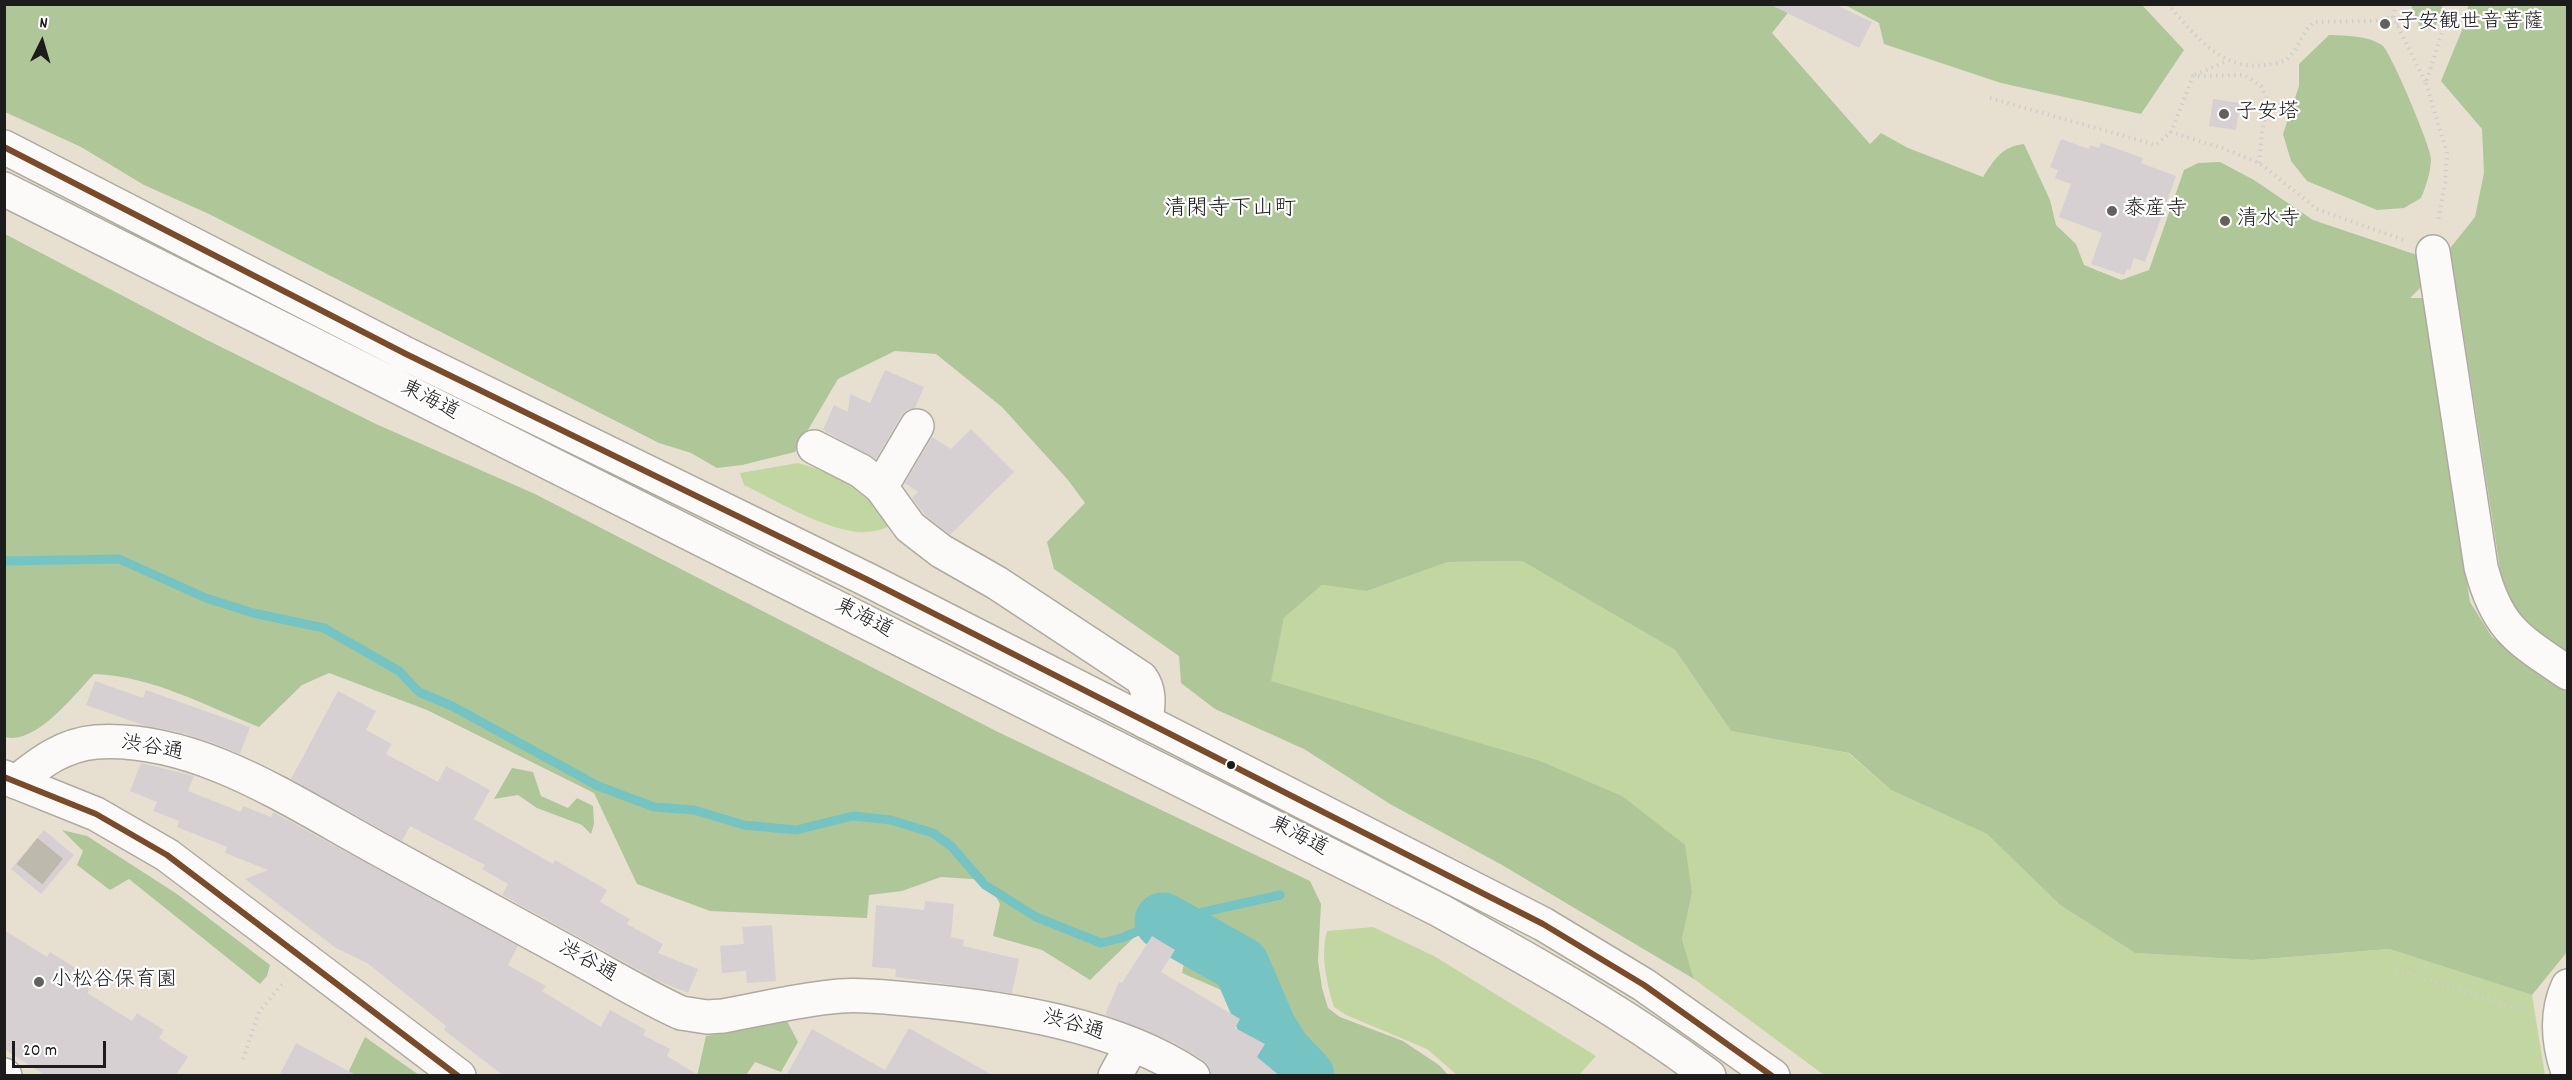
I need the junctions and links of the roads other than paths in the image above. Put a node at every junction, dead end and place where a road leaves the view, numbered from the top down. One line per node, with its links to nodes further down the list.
1 (4, 147): 8 (main road, 東海道)
2 (4, 189): 16 (main road, 東海道)
3 (2433, 252): 7 (main road)
4 (917, 426): 6 (main road)
5 (814, 447): 6 (main road)
6 (880, 487): 8 (main road)
7 (2568, 673)
8 (1146, 722): 17 (main road, 東海道)
9 (10, 779): 11 (main road, 渋谷通); 13 (main road)
10 (2564, 996): 12 (main road)
11 (1132, 1045): 14 (main road); 15 (main road, 渋谷通)
12 (2568, 1072)
13 (459, 1076)
14 (1115, 1076)
15 (1192, 1076)
16 (1709, 1076)
17 (1773, 1076)

